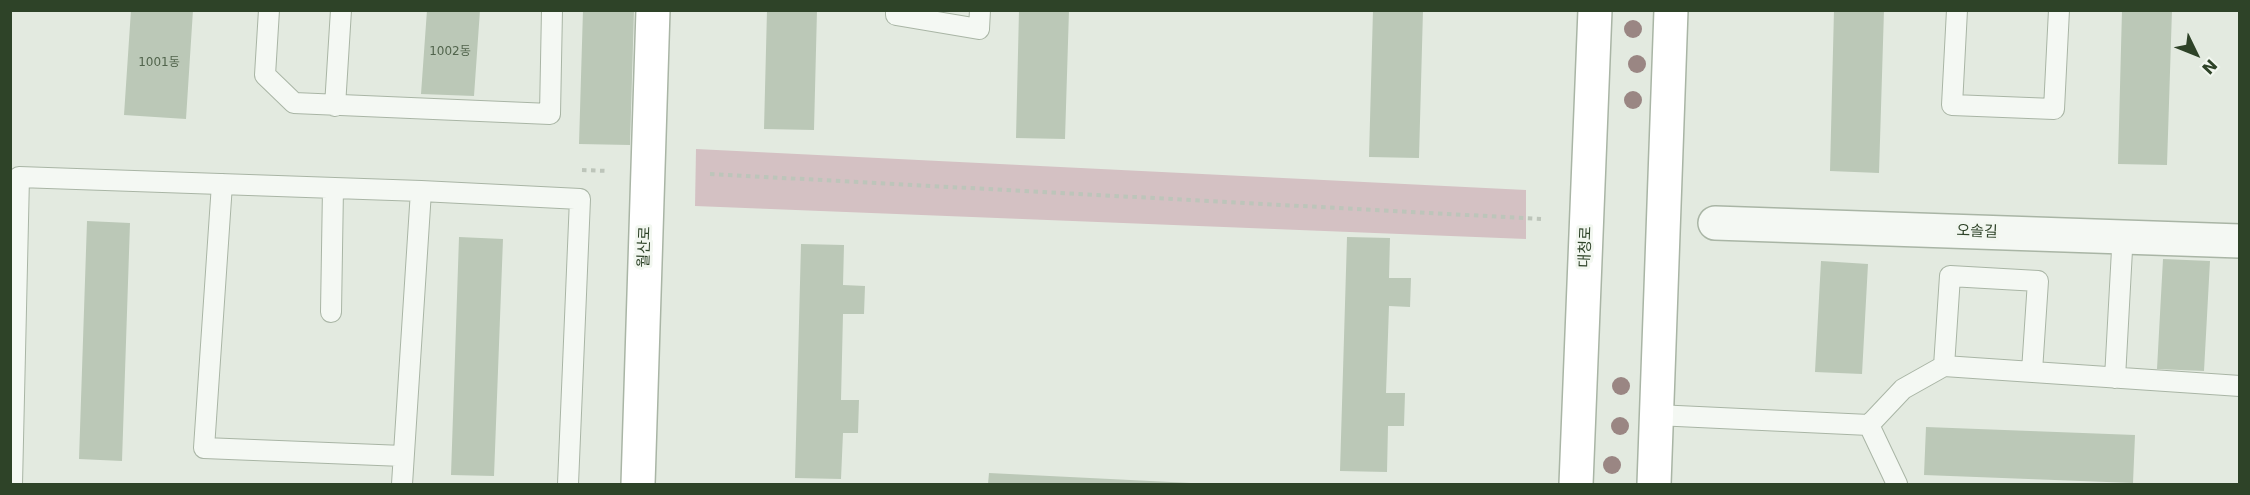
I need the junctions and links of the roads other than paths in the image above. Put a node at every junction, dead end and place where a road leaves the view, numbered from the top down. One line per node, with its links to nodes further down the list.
1 (269, 10): 11 (lane)
2 (341, 10): 11 (lane)
3 (552, 10): 11 (lane)
4 (653, 10): 29 (main road, 월산로)
5 (896, 10): 6 (lane)
6 (980, 10)
7 (1595, 10): 30 (main road, 대청로)
8 (1671, 10): 23 (main road)
9 (1957, 10): 10 (lane)
10 (2059, 10)
11 (335, 106)
12 (222, 184): 13 (lane); 25 (lane); 26 (lane)
13 (333, 188): 14 (lane); 18 (lane)
14 (421, 191): 25 (lane); 28 (lane)
15 (1715, 223): 16 (street, 오솔길)
16 (2240, 241)
17 (2122, 250): 21 (lane)
18 (331, 312)
19 (1944, 366): 20 (lane); 20 (lane); 24 (lane)
20 (2032, 371): 21 (lane)
21 (2115, 378): 22 (lane)
22 (2240, 386)
23 (1656, 415): 24 (lane); 31 (main road)
24 (1869, 425): 32 (lane)
25 (404, 456): 27 (lane)
26 (12, 484)
27 (402, 484)
28 (568, 484)
29 (638, 484)
30 (1576, 484)
31 (1654, 484)
32 (1897, 484)

